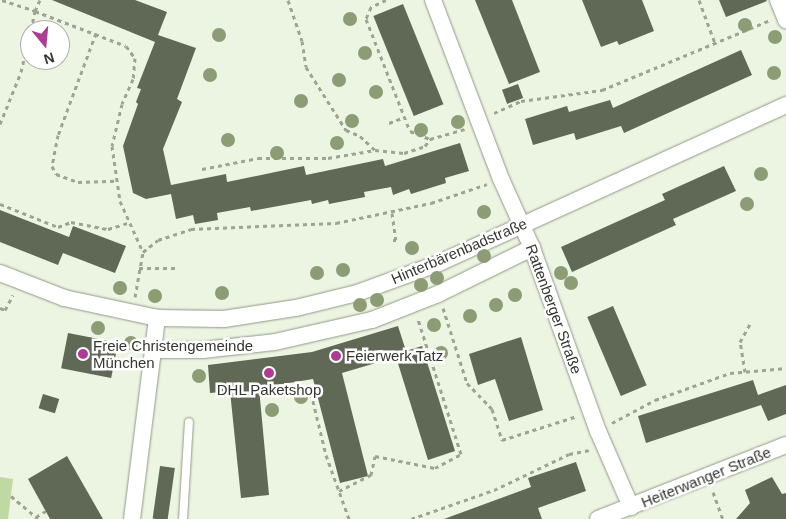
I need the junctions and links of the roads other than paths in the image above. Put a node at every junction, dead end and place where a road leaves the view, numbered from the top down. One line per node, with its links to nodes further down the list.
1 (433, 0): 3 (street, Rattenberger Straße)
2 (786, 105): 3 (street, Hinterbärenbadstraße)
3 (522, 224): 4 (street, Rattenberger Straße); 6 (street, Hinterbärenbadstraße)
4 (532, 248): 7 (street, Hinterbärenbadstraße); 10 (street, Rattenberger Straße)
5 (0, 273): 6 (street, Hinterbärenbadstraße)
6 (157, 318): 7 (street)
7 (154, 350): 11 (street)
8 (189, 422): 12 (lane)
9 (786, 445): 10 (street, Heiterwanger Straße)
10 (631, 507): 13 (street, Heiterwanger Straße)
11 (132, 519)
12 (183, 519)
13 (598, 519)

